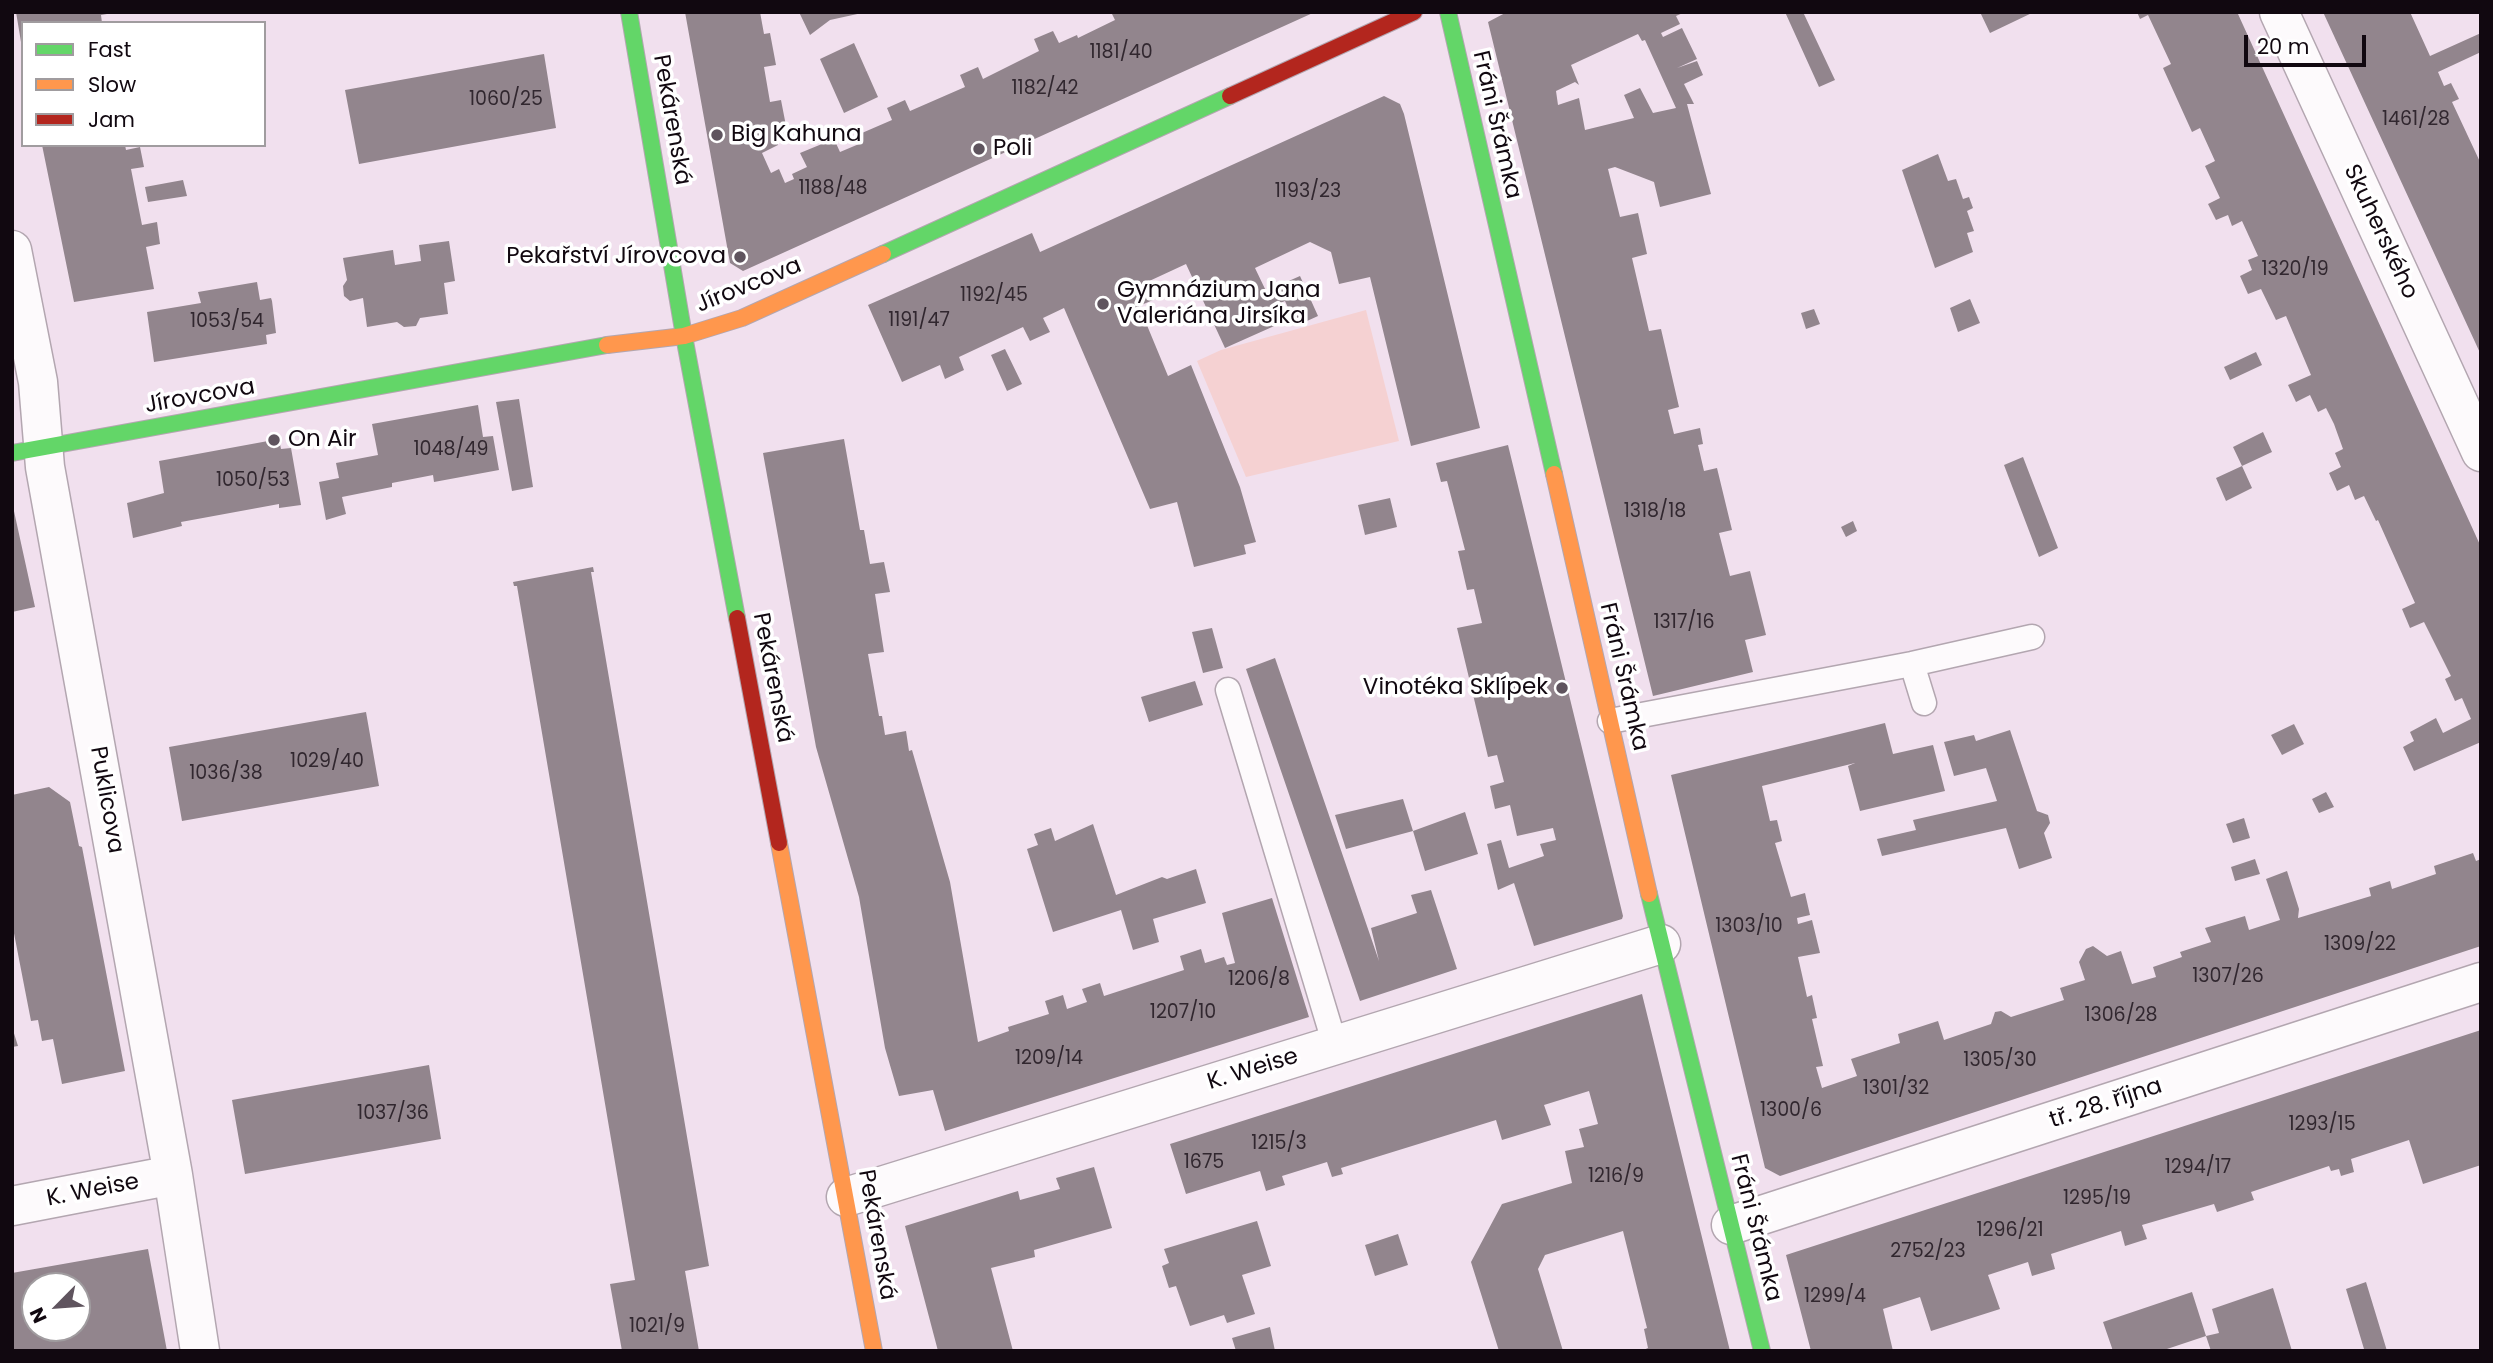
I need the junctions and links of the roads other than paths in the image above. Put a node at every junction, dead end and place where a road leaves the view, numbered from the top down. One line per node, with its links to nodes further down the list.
1 (629, 12): 6 (street, Pekárenská)
2 (1414, 12): 6 (street, Jírovcova)
3 (1448, 12): 13 (street, Fráni Šrámka)
4 (2279, 12): 8 (street, Skuherského)
5 (12, 250): 7 (street, Puklicova)
6 (684, 336): 7 (street, Jírovcova); 18 (street, Pekárenská)
7 (27, 450): 17 (street, Puklicova)
8 (2481, 452)
9 (2032, 637): 10 (lane)
10 (1912, 664): 12 (lane); 13 (lane)
11 (1228, 690): 16 (lane)
12 (1924, 703)
13 (1610, 721): 14 (street, Fráni Šrámka)
14 (1661, 944): 16 (street, K. Weise); 20 (street, Fráni Šrámka)
15 (2481, 982): 20 (street, tř. 28. října)
16 (1335, 1045): 18 (street, K. Weise)
17 (173, 1175): 19 (street, K. Weise); 21 (street, Puklicova)
18 (846, 1197): 22 (street, Pekárenská)
19 (12, 1206)
20 (1731, 1225): 23 (street, Fráni Šrámka)
21 (200, 1351)
22 (874, 1351)
23 (1762, 1351)

